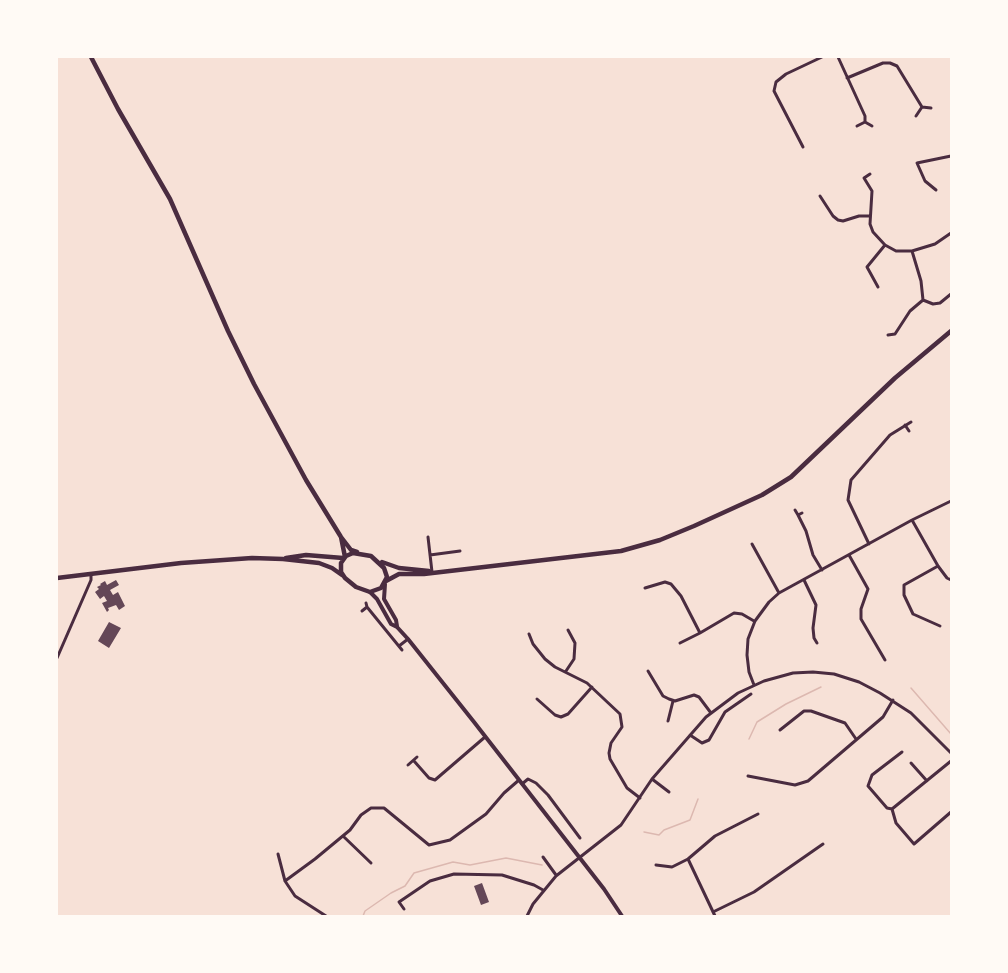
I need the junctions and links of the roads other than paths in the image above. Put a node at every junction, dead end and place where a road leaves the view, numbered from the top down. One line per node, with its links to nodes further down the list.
1 (92, 57): 31 (main road)
2 (822, 57): 11 (street)
3 (838, 57): 4 (street)
4 (847, 78): 5 (street); 8 (street)
5 (922, 107): 6 (street); 7 (street)
6 (931, 108)
7 (916, 116)
8 (865, 122): 9 (street); 10 (street)
9 (857, 126)
10 (872, 126)
11 (803, 147)
12 (951, 156): 14 (street)
13 (870, 174): 16 (street)
14 (936, 190)
15 (820, 196): 16 (street)
16 (869, 216): 18 (street)
17 (951, 233): 19 (street)
18 (885, 245): 19 (street); 20 (street)
19 (912, 251): 22 (street)
20 (878, 287)
21 (951, 294): 22 (street)
22 (923, 300): 24 (street)
23 (951, 331): 44 (main road)
24 (888, 335)
25 (911, 422): 26 (street)
26 (905, 425): 27 (street); 34 (street)
27 (909, 431)
28 (951, 501): 30 (street)
29 (795, 510): 43 (street)
30 (912, 520): 34 (street); 42 (street)
31 (341, 537): 36 (main road); 39 (main road)
32 (428, 537): 37 (street)
33 (752, 544): 53 (street)
34 (869, 544): 38 (street)
35 (460, 551): 37 (street)
36 (357, 552): 39 (main road); 41 (main road)
37 (430, 555): 44 (street)
38 (849, 555): 43 (street); 67 (street)
39 (344, 558): 40 (main road); 46 (main road)
40 (283, 559): 45 (main road); 46 (main road)
41 (376, 559): 44 (main road); 50 (main road)
42 (938, 566): 49 (street); 56 (street)
43 (822, 570): 48 (street)
44 (432, 572): 50 (main road)
45 (91, 573): 47 (main road); 66 (street)
46 (342, 575): 52 (main road)
47 (57, 578)
48 (804, 580): 53 (street); 63 (street)
49 (951, 580)
50 (386, 582): 52 (main road); 57 (main road)
51 (645, 588): 59 (street)
52 (370, 592): 57 (main road)
53 (779, 594): 55 (street)
54 (362, 611): 64 (street)
55 (755, 621): 59 (street); 70 (street)
56 (939, 626)
57 (397, 627): 61 (main road)
58 (568, 630): 68 (street)
59 (700, 633): 62 (street)
60 (529, 634): 68 (street)
61 (408, 639): 64 (street); 80 (main road)
62 (680, 643)
63 (816, 643)
64 (399, 646): 65 (street)
65 (402, 650)
66 (57, 658)
67 (885, 660)
68 (566, 671): 71 (street)
69 (648, 671): 75 (street)
70 (754, 685): 74 (street); 76 (street)
71 (592, 687): 73 (street); 92 (street)
72 (751, 694): 79 (street)
73 (537, 699)
74 (893, 700): 81 (street); 83 (street)
75 (673, 701): 76 (street); 77 (street)
76 (711, 713): 79 (street)
77 (668, 721)
78 (780, 730): 81 (street)
79 (690, 735): 88 (street)
80 (485, 737): 86 (street); 90 (main road)
81 (856, 738): 87 (street)
82 (902, 752): 93 (street)
83 (951, 753)
84 (951, 761): 89 (street)
85 (911, 763): 89 (street)
86 (408, 765)
87 (748, 776)
88 (652, 778): 91 (street); 92 (street)
89 (927, 781): 93 (street)
90 (520, 782): 96 (street); 97 (street); 101 (main road)
91 (669, 792)
92 (640, 798): 101 (street)
93 (892, 809): 94 (street)
94 (951, 812)
95 (758, 813): 102 (street)
96 (343, 836): 103 (street); 106 (street)
97 (580, 838)
98 (823, 844): 109 (street)
99 (278, 854): 106 (street)
100 (543, 857): 105 (street)
101 (579, 858): 105 (street); 112 (main road)
102 (688, 859): 104 (street); 109 (street)
103 (371, 863)
104 (656, 865)
105 (556, 876): 107 (street)
106 (285, 881): 110 (street)
107 (543, 890): 108 (street); 111 (street)
108 (404, 909)
109 (714, 914)
110 (326, 916)
111 (527, 916)
112 (622, 916)

